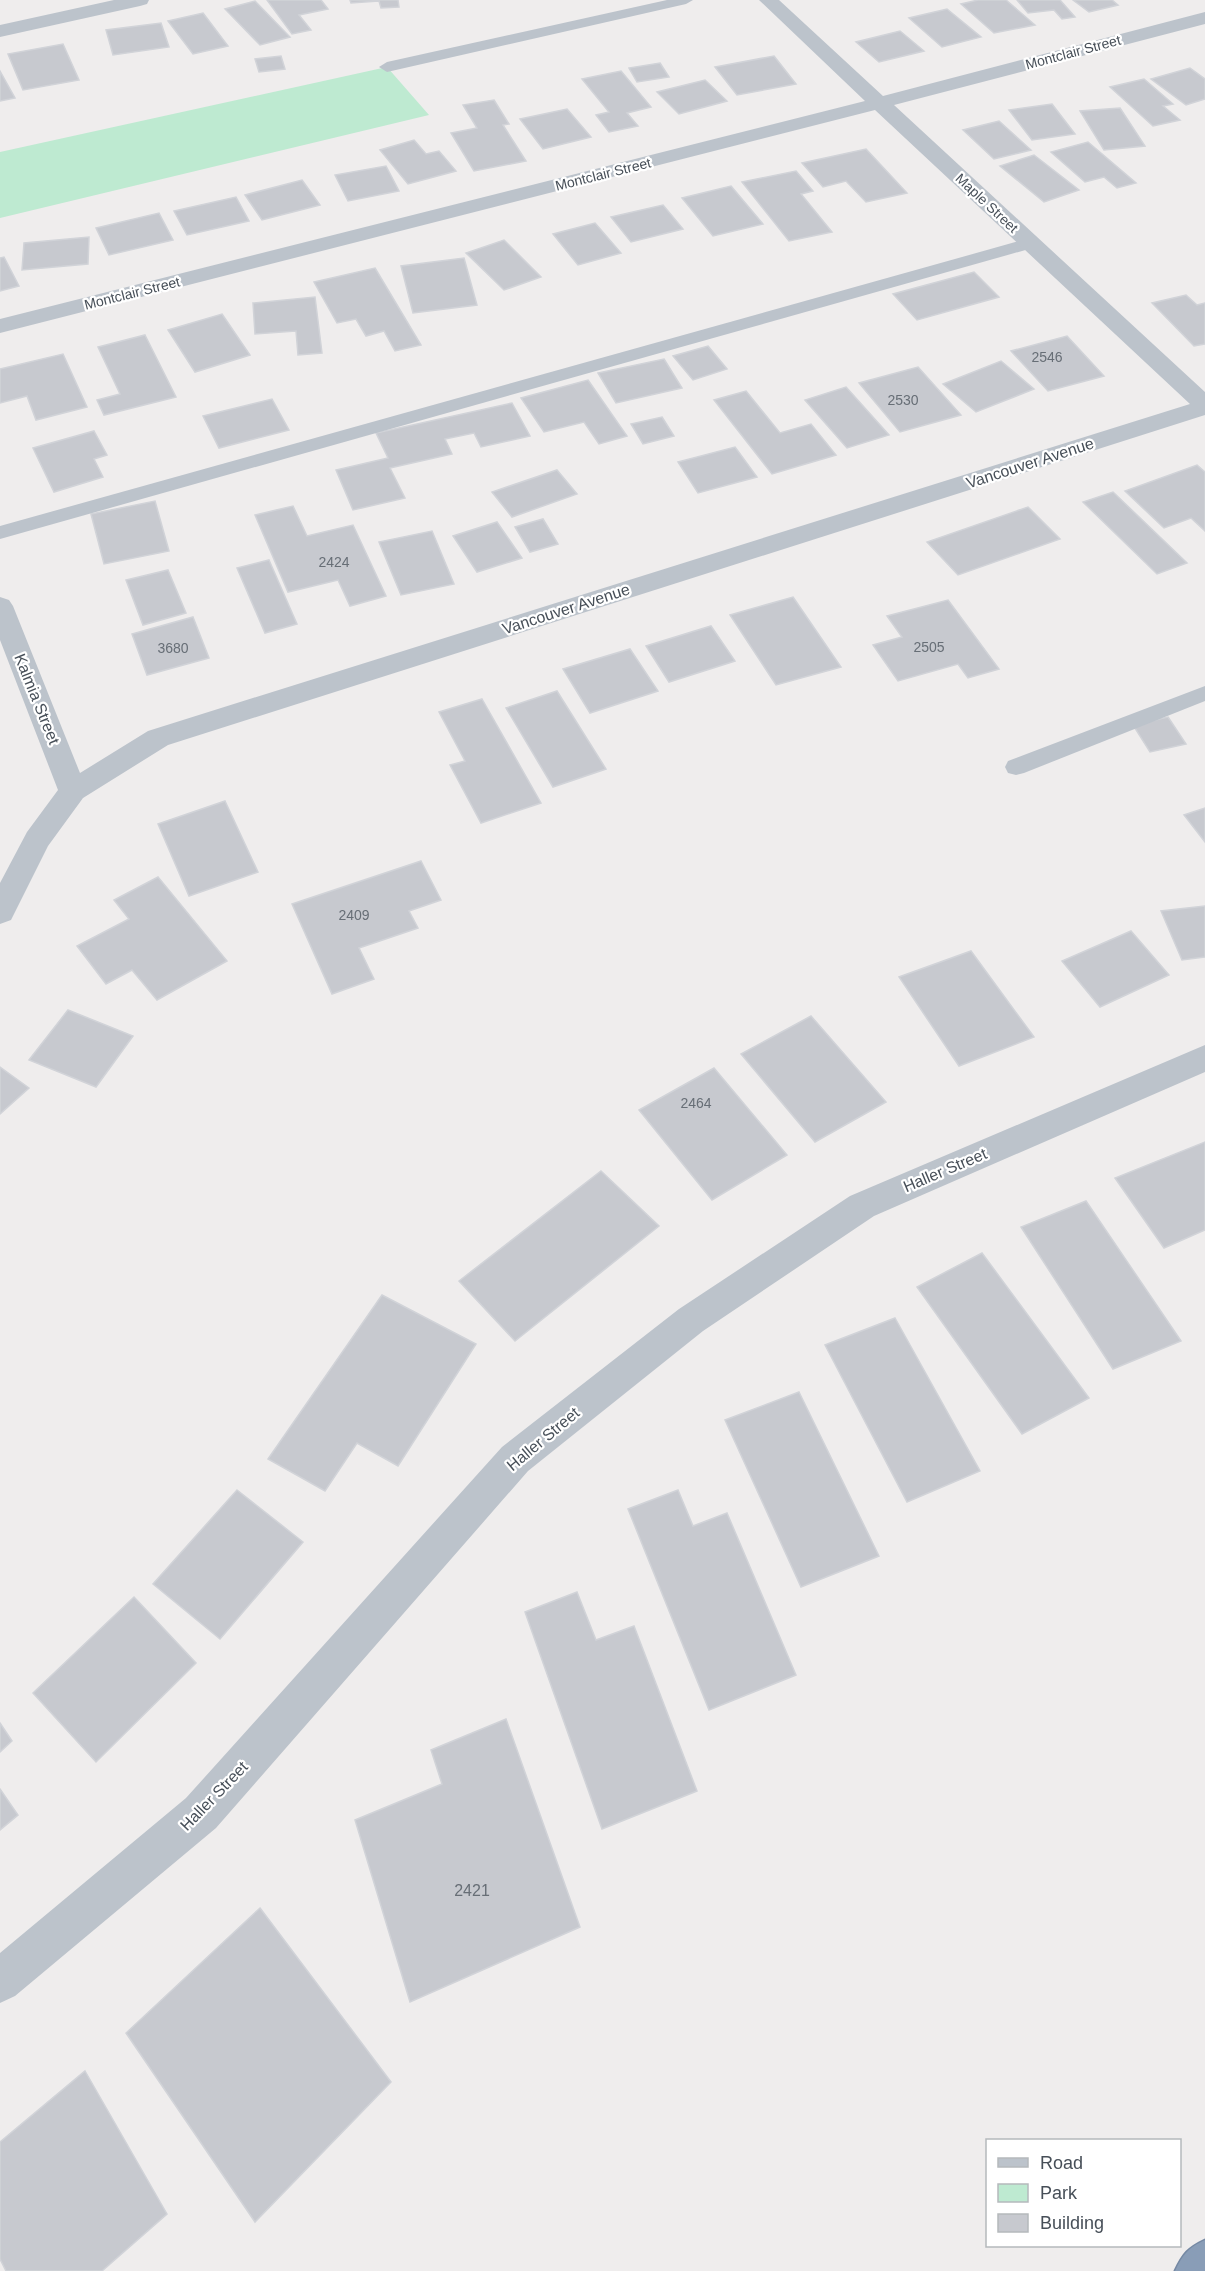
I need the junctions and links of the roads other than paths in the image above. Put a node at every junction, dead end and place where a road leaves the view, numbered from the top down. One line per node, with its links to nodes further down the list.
1 (140, 0): 5 (street)
2 (686, 0): 6 (lane)
3 (768, 0): 7 (street, Maple Street)
4 (1205, 18): 7 (street, Montclair Street)
5 (0, 31)
6 (387, 67)
7 (879, 103): 8 (street, Maple Street); 9 (street, Montclair Street)
8 (1030, 243): 10 (street, Maple Street); 11 (lane)
9 (0, 326)
10 (1205, 406): 15 (street, Vancouver Avenue)
11 (0, 533)
12 (0, 606): 15 (street, Kalmia Street)
13 (1205, 693): 14 (lane)
14 (1016, 767)
15 (74, 792): 16 (street, Vancouver Avenue)
16 (0, 912)
17 (1205, 1058): 18 (street, Haller Street)
18 (0, 1981)
19 (1205, 2264): 20 (highway)
20 (1199, 2271)

